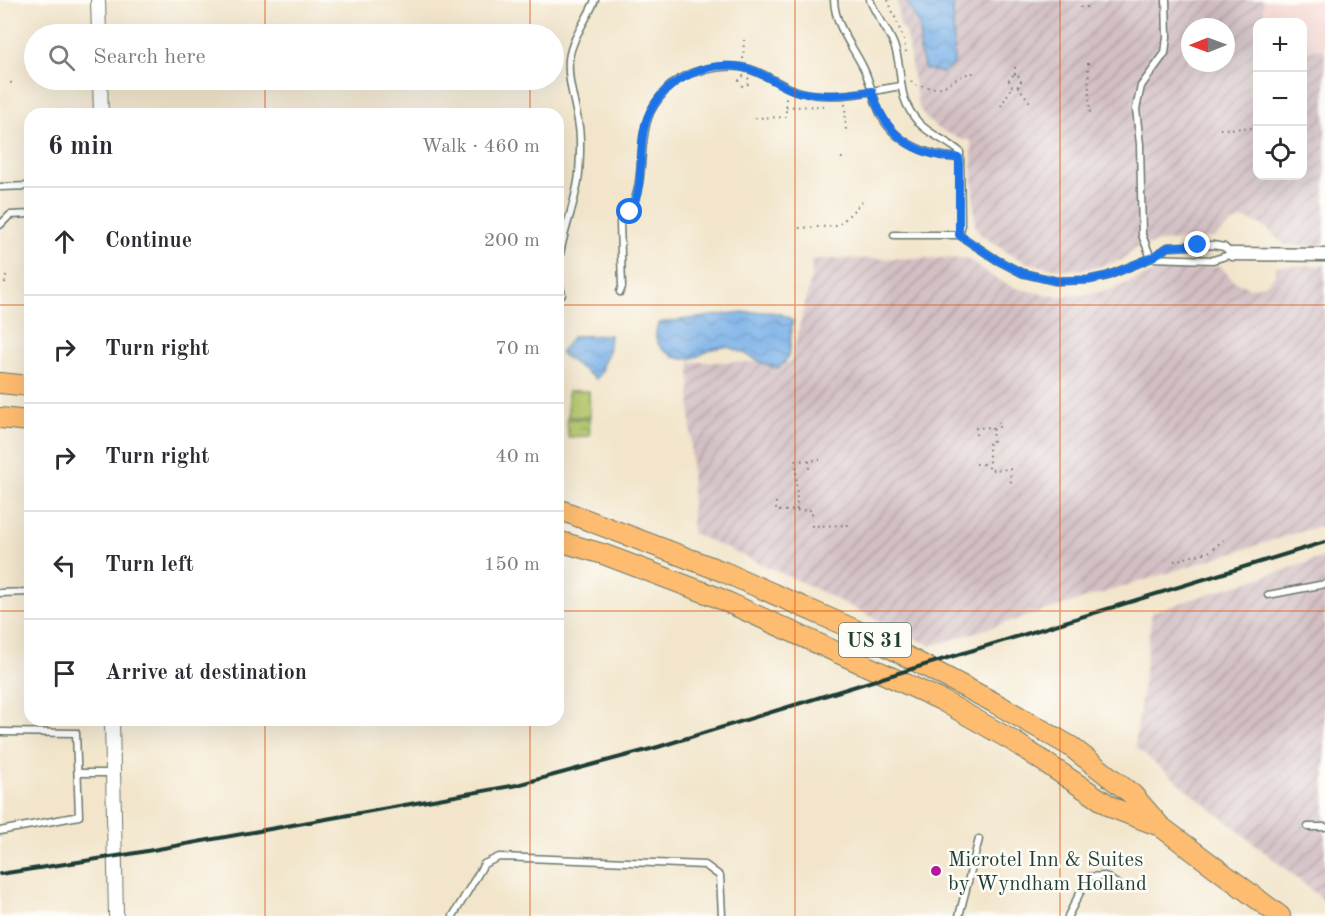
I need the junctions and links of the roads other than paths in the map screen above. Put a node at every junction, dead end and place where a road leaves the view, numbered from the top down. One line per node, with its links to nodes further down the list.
1 (98, 0): 6 (street)
2 (595, 0): 18 (lane)
3 (834, 0): 9 (lane)
4 (870, 0): 7 (lane)
5 (1166, 0): 21 (lane)
6 (99, 24)
7 (900, 86): 9 (lane); 11 (lane)
8 (100, 90): 10 (street)
9 (872, 91): 11 (lane); 22 (lane)
10 (101, 108)
11 (960, 155): 17 (lane)
12 (0, 186): 13 (lane)
13 (24, 186)
14 (24, 214): 15 (lane)
15 (0, 225)
16 (894, 235): 17 (lane)
17 (959, 235): 21 (lane)
18 (564, 238)
19 (1232, 254): 20 (street); 21 (lane); 21 (lane)
20 (1325, 255)
21 (1151, 258)
22 (620, 292)
23 (0, 383): 24 (highway)
24 (24, 385)
25 (0, 418): 26 (highway)
26 (24, 420)
27 (564, 511): 37 (highway, US 31)
28 (564, 543): 37 (highway, US 31)
29 (1325, 584): 32 (lane)
30 (24, 592): 31 (lane)
31 (0, 593)
32 (1268, 595)
33 (112, 726): 36 (street)
34 (0, 732): 35 (lane)
35 (78, 773): 36 (lane); 40 (lane)
36 (114, 773): 43 (street)
37 (1160, 826): 48 (highway, US 31)
38 (1308, 827): 39 (lane)
39 (1325, 827)
40 (0, 831)
41 (979, 839): 46 (lane)
42 (1123, 888): 47 (lane)
43 (116, 916)
44 (453, 916): 45 (lane)
45 (722, 916)
46 (959, 916)
47 (1068, 916)
48 (1280, 916)

